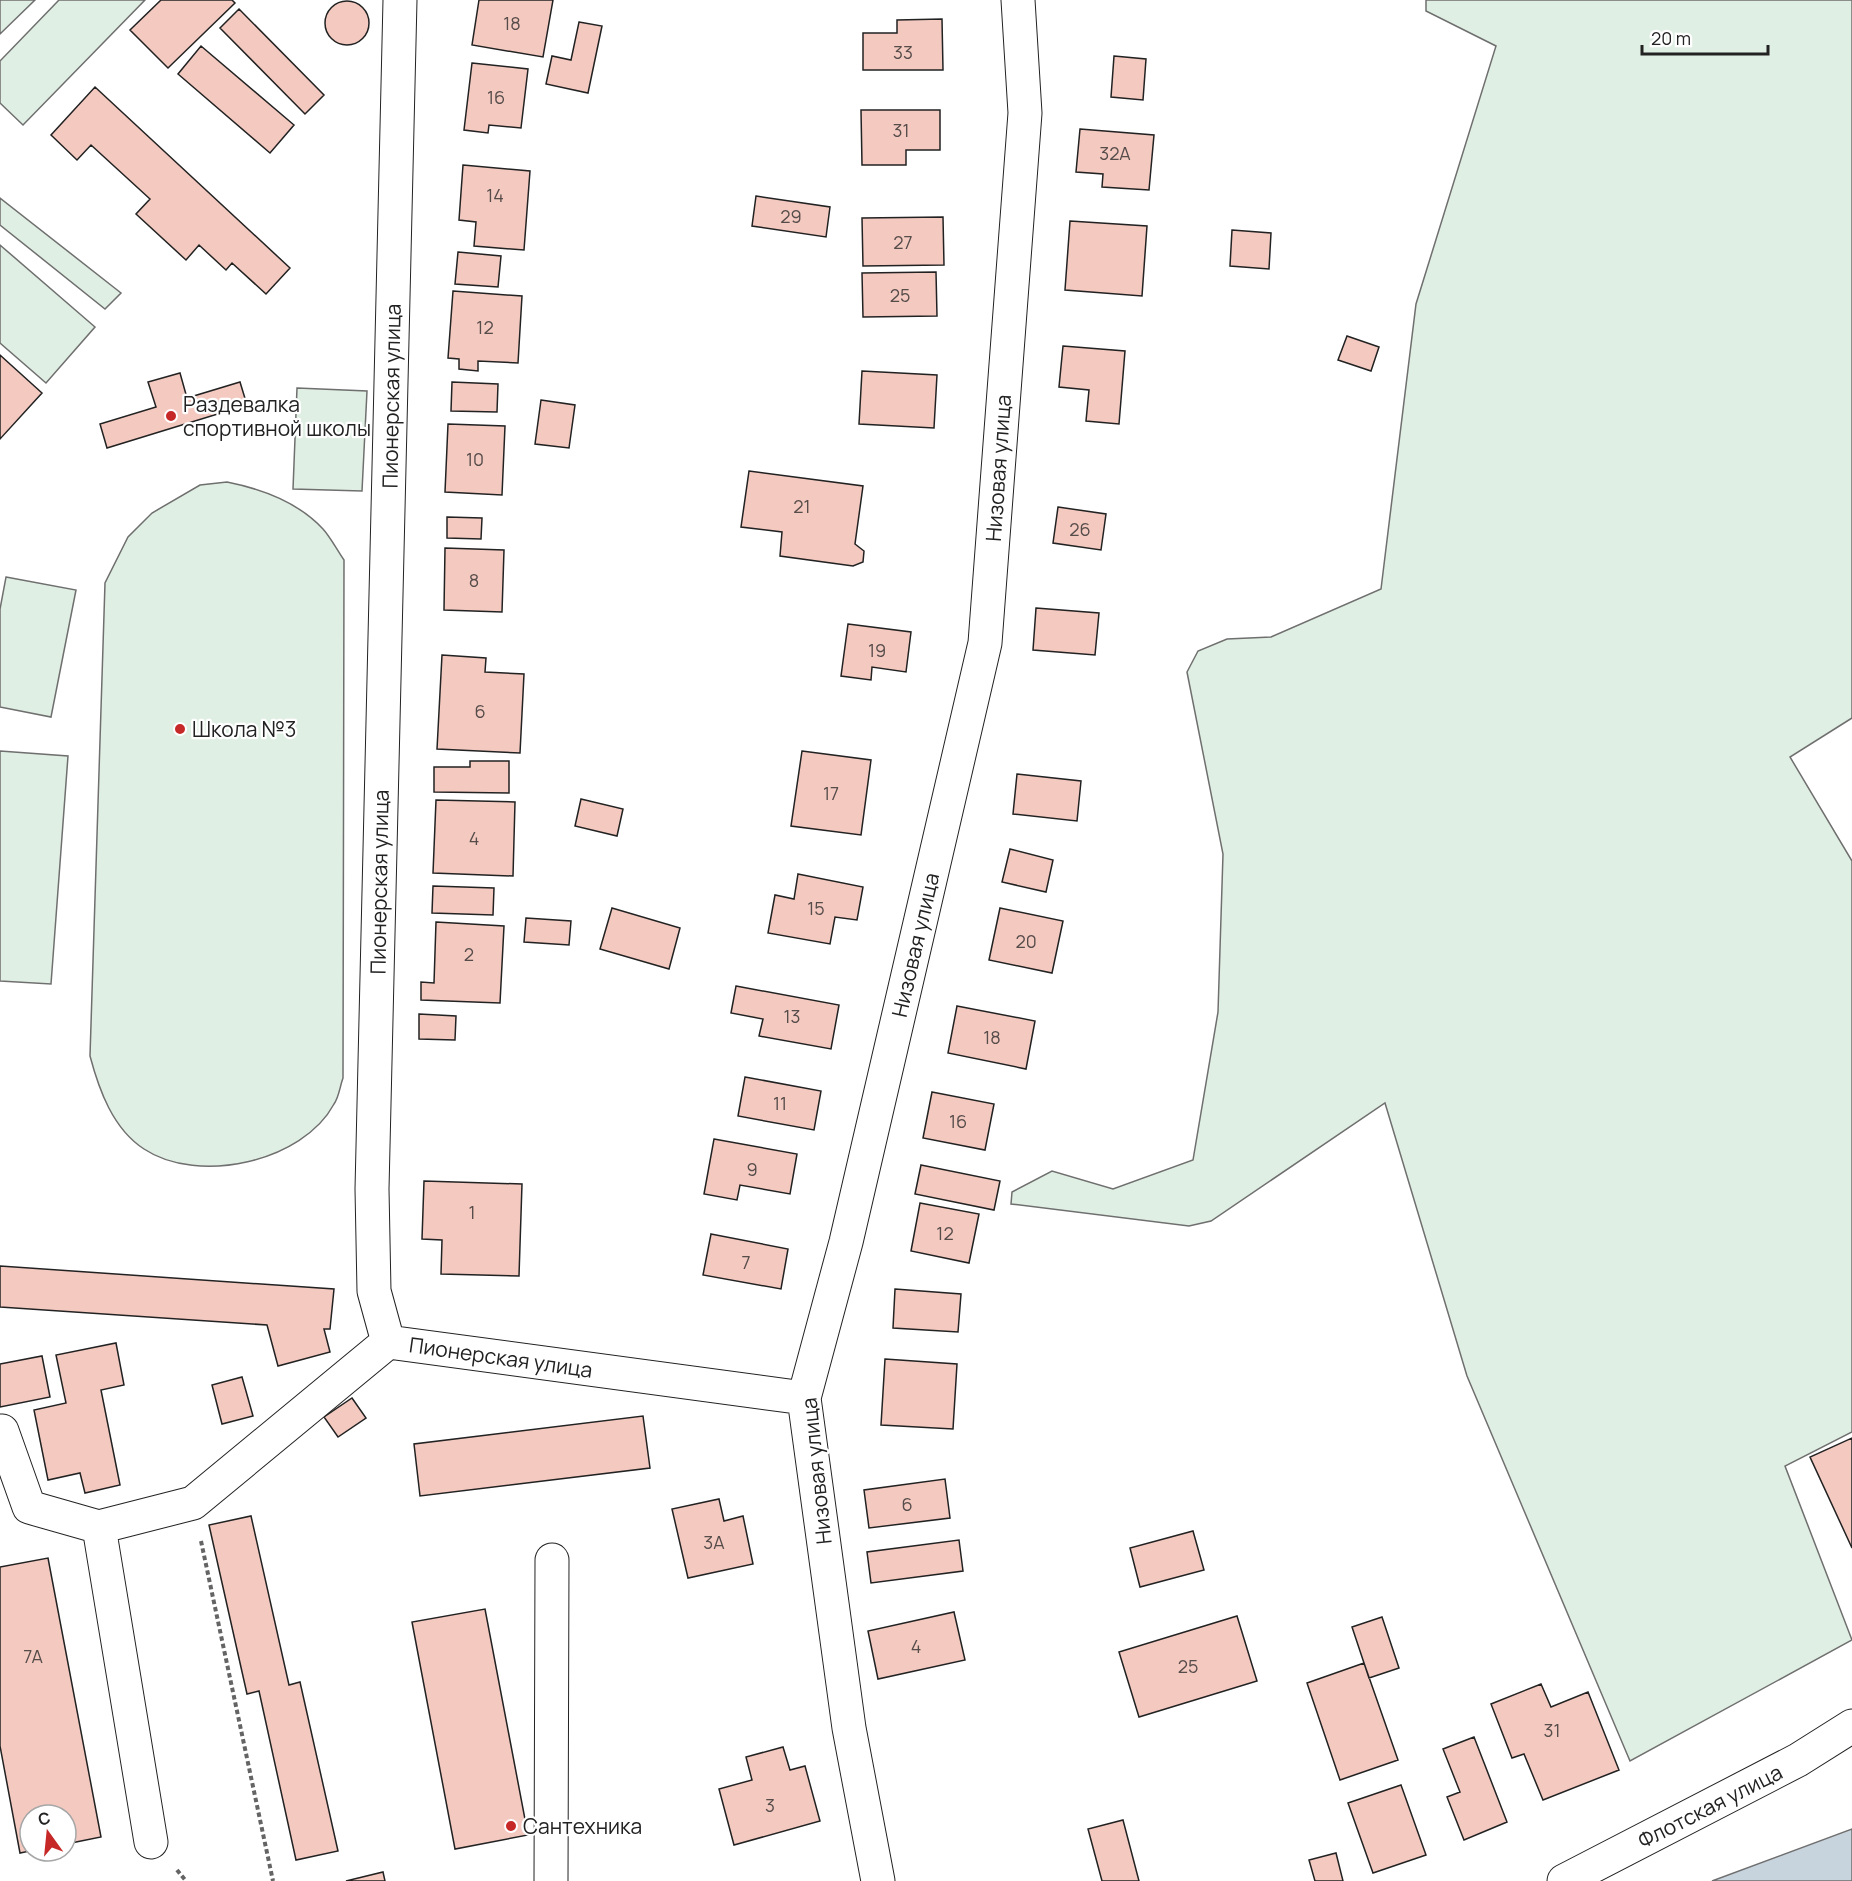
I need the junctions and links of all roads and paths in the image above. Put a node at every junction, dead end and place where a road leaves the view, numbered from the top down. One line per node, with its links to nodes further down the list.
1 (400, 0): 3 (street, Пионерская улица)
2 (1018, 0): 4 (street, Низовая улица)
3 (388, 1342): 4 (street, Пионерская улица); 6 (street)
4 (804, 1398): 13 (street, Низовая улица)
5 (2, 1431): 7 (street)
6 (194, 1503): 7 (street); 11 (path)
7 (99, 1527): 10 (street)
8 (552, 1560): 12 (street)
9 (1852, 1726): 14 (street, Флотская улица)
10 (151, 1842)
11 (273, 1881)
12 (551, 1881)
13 (878, 1881)
14 (1564, 1881)

